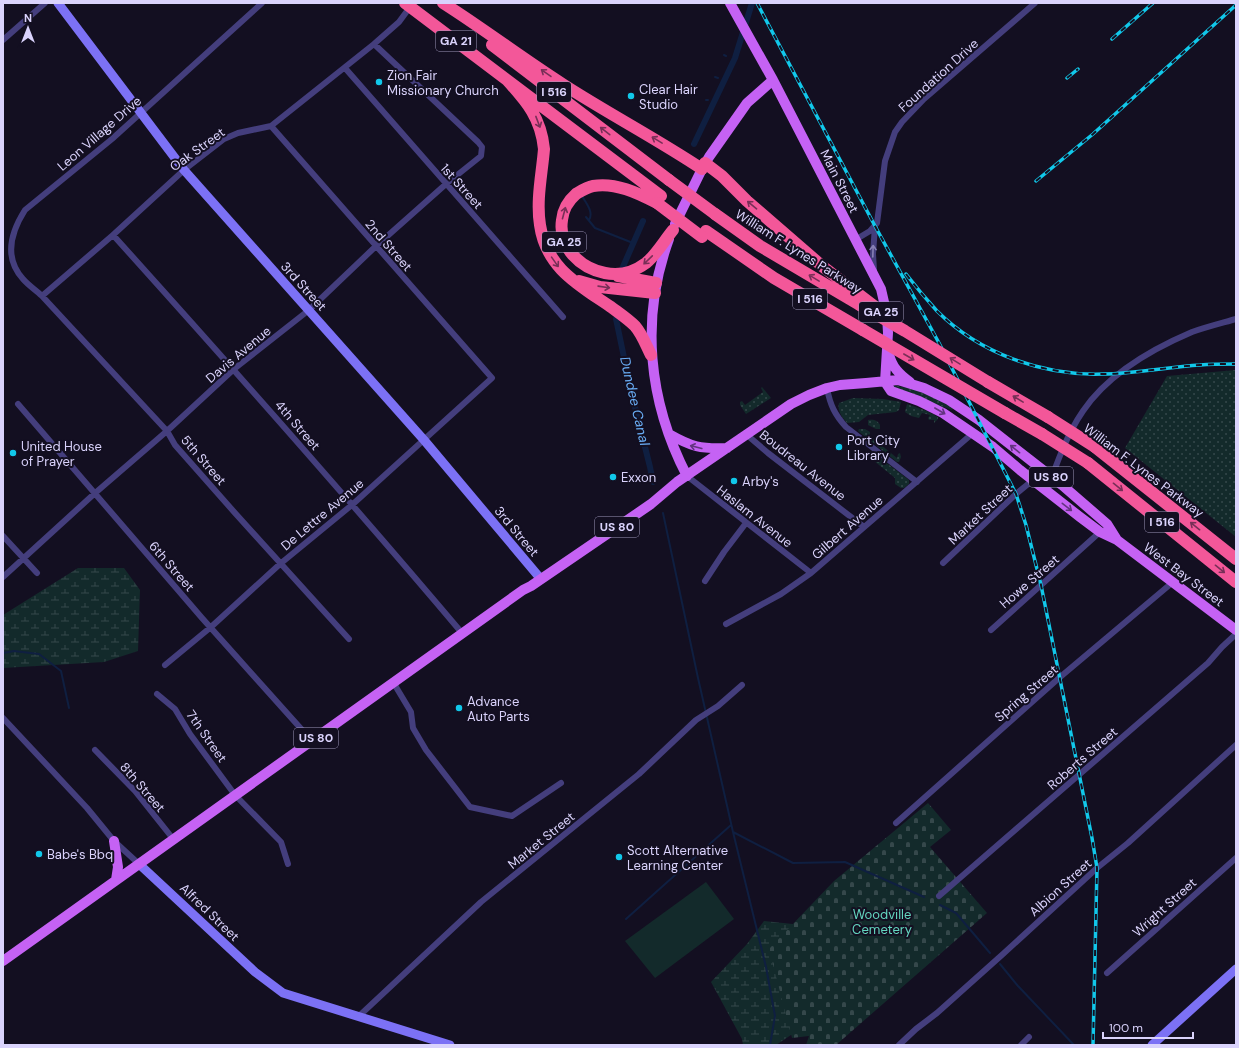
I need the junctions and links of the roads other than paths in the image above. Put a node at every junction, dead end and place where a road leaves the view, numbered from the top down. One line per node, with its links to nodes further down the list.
1 (45, 3): 9 (street)
2 (58, 3): 14 (street, 3rd Street)
3 (262, 3): 14 (street, Leon Village Drive)
4 (438, 3): 30 (highway, William F. Lynes Parkway / I 516, one-way to 4, bridge)
5 (443, 3): 16 (highway, one-way to 5)
6 (730, 3): 13 (main road, Main Street)
7 (1035, 3): 20 (street, Foundation Drive)
8 (408, 5): 10 (street, Oak Street); 12 (highway, GA 21)
9 (3, 40)
10 (374, 44): 11 (street, Oak Street); 18 (street, Davis Avenue)
11 (345, 68): 15 (street, Oak Street); 18 (street, 1st Street)
12 (507, 80): 19 (highway, I 516); 27 (highway, one-way to 27)
13 (773, 80): 16 (main road, GA 25); 23 (main road, Main Street)
14 (141, 112): 17 (street, 3rd Street); 29 (street, Leon Village Drive)
15 (271, 126): 17 (street, Oak Street); 24 (street, 2nd Street)
16 (705, 163): 21 (main road, GA 25); 30 (highway, GA 25, one-way to 16)
17 (184, 170): 22 (street, Oak Street); 31 (street, 3rd Street)
18 (446, 184): 24 (street, Davis Avenue); 32 (street, 1st Street)
19 (659, 200): 25 (highway, GA 25, one-way to 19); 71 (highway, I 516, one-way to 71, bridge)
20 (875, 226): 23 (street); 26 (street, Foundation Drive, one-way to 20)
21 (673, 230): 25 (highway, GA 25, one-way to 25); 28 (main road)
22 (113, 235): 29 (street, Oak Street); 37 (street, 4th Street)
23 (855, 240): 26 (main road, Main Street)
24 (376, 247): 31 (street, Davis Avenue); 38 (street, 2nd Street)
25 (606, 273): 28 (highway)
26 (875, 275): 35 (main road, Main Street)
27 (567, 276): 28 (highway, one-way to 28); 36 (highway)
28 (656, 288): 36 (main road)
29 (42, 296): 43 (street, 5th Street)
30 (858, 299): 34 (highway, GA 25, bridge)
31 (309, 310): 37 (street, Davis Avenue); 47 (street, 3rd Street)
32 (563, 317)
33 (1236, 320): 50 (street)
34 (905, 331): 62 (highway, William F. Lynes Parkway / I 516, one-way to 34, bridge)
35 (887, 348): 39 (main road, Main Street); 40 (main road)
36 (651, 355): 45 (main road)
37 (234, 369): 43 (street, Davis Avenue); 55 (street, 4th Street)
38 (492, 378): 47 (street, De Lettre Avenue)
39 (884, 382): 40 (main road, US 80); 41 (main road, US 80); 44 (main road, US 80, one-way to 44)
40 (913, 384): 50 (main road, West Bay Street / US 80, one-way to 40)
41 (827, 388): 46 (main road, US 80); 52 (street)
42 (18, 404): 54 (street, 6th Street)
43 (167, 431): 54 (street, Davis Avenue); 64 (street, 5th Street)
44 (973, 433): 51 (main road, West Bay Street / US 80); 52 (street, Gilbert Avenue)
45 (669, 434): 48 (main road, one-way to 45); 49 (main road)
46 (748, 435): 48 (main road, US 80); 57 (street, Boudreau Avenue)
47 (424, 440): 55 (street, De Lettre Avenue); 68 (street, 3rd Street)
48 (727, 448): 49 (main road, US 80)
49 (687, 476): 56 (street, Haslam Avenue); 68 (main road, US 80)
50 (1052, 478): 53 (street); 60 (main road, West Bay Street / US 80)
51 (1033, 480): 53 (main road, West Bay Street / US 80); 63 (street, Market Street)
52 (917, 482): 57 (street, Gilbert Avenue)
53 (1047, 492): 58 (main road, West Bay Street / US 80, one-way to 58)
54 (94, 494): 61 (street, Davis Avenue); 73 (street, 6th Street)
55 (353, 504): 64 (street, De Lettre Avenue); 76 (street, 4th Street)
56 (746, 523): 66 (street, Haslam Avenue); 69 (street)
57 (864, 527): 66 (street, Gilbert Avenue)
58 (1100, 532): 60 (main road, West Bay Street / US 80); 74 (street, Howe Street)
59 (3, 536): 61 (street)
60 (1117, 540): 70 (main road, West Bay Street / US 80)
61 (23, 559): 65 (street); 67 (street, Davis Avenue)
62 (1236, 559)
63 (943, 563)
64 (280, 564): 73 (street, De Lettre Avenue); 78 (street, 5th Street)
65 (38, 573)
66 (811, 573): 72 (street, Gilbert Avenue)
67 (3, 577)
68 (540, 578): 76 (main road, US 80)
69 (705, 581)
70 (1173, 582): 75 (main road, West Bay Street / US 80); 89 (street, Spring Street)
71 (1236, 582)
72 (726, 624)
73 (211, 627): 79 (street, De Lettre Avenue); 84 (street, 6th Street)
74 (991, 630)
75 (1236, 630)
76 (462, 633): 80 (main road, US 80)
77 (1236, 634): 96 (street, Roberts Street)
78 (349, 639)
79 (166, 665)
80 (395, 682): 84 (main road, US 80); 87 (street)
81 (742, 685): 100 (street, Market Street)
82 (157, 694): 88 (street, 7th Street)
83 (3, 718): 91 (street, Alfred Street)
84 (312, 741): 88 (main road, US 80)
85 (1236, 745): 103 (street, Albion Street)
86 (95, 750): 90 (street, 8th Street)
87 (561, 783)
88 (235, 795): 90 (main road, US 80); 94 (street, 7th Street)
89 (896, 823)
90 (174, 840): 93 (main road, US 80)
91 (114, 841): 93 (street, Alfred Street); 95 (main road)
92 (1236, 858): 99 (street, Wright Street)
93 (139, 864): 95 (main road, US 80); 100 (street, Alfred Street)
94 (288, 864)
95 (116, 880): 97 (main road, US 80)
96 (940, 896)
97 (3, 961)
98 (1236, 969): 105 (street)
99 (1107, 973)
100 (358, 1017): 102 (street, Alfred Street)
101 (1028, 1037): 104 (street)
102 (450, 1045)
103 (899, 1045)
104 (1021, 1045)
105 (1152, 1045)

